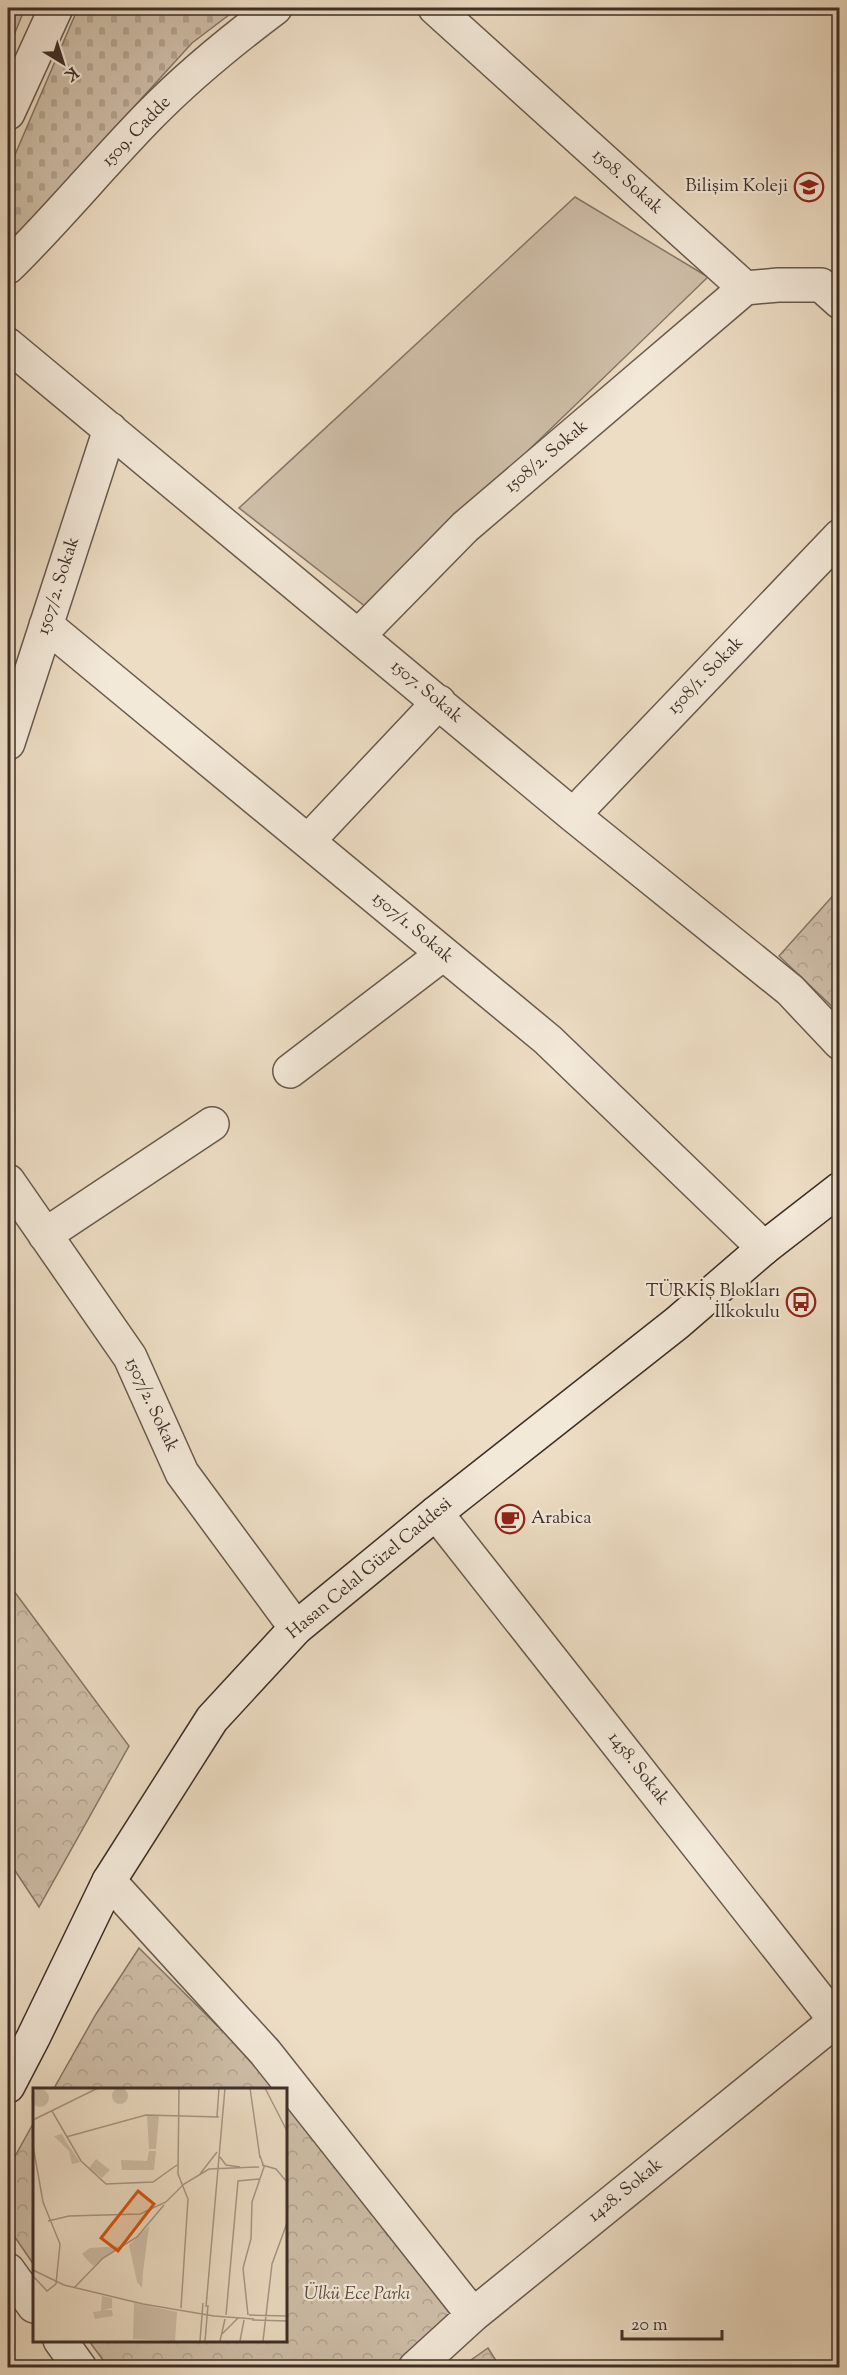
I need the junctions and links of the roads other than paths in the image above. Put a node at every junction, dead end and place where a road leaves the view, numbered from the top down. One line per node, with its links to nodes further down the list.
1 (56, 8): 4 (street)
2 (275, 8): 5 (street, 1509. Cadde)
3 (435, 8): 6 (street, 1508. Sokak)
4 (8, 113)
5 (8, 267)
6 (745, 288): 7 (street); 12 (street, 1508/2. Sokak)
7 (840, 302)
8 (8, 345): 9 (street, 1507. Sokak)
9 (110, 429): 11 (street, 1507/2. Sokak); 12 (street, 1507. Sokak)
10 (840, 536): 15 (street, 1508/1. Sokak)
11 (46, 625): 14 (street, 1507/2. Sokak); 16 (street, 1507/1. Sokak)
12 (359, 635): 13 (street, 1507. Sokak)
13 (439, 702): 15 (street, 1507. Sokak); 16 (street)
14 (8, 743)
15 (573, 815): 18 (street, 1507. Sokak)
16 (308, 841): 17 (street, 1507/1. Sokak)
17 (443, 954): 19 (street); 24 (street, 1507/1. Sokak)
18 (840, 1043)
19 (290, 1071)
20 (212, 1124): 23 (street)
21 (8, 1181): 23 (street, 1507/2. Sokak)
22 (840, 1189): 24 (street, Hasan Celal Güzel Caddesi)
23 (45, 1235): 26 (street, 1507/2. Sokak)
24 (764, 1248): 25 (street, Hasan Celal Güzel Caddesi)
25 (436, 1512): 26 (street, Hasan Celal Güzel Caddesi); 28 (street, 1458. Sokak)
26 (296, 1628): 27 (street, Hasan Celal Güzel Caddesi)
27 (109, 1881): 29 (street, Hasan Celal Güzel Caddesi); 32 (street)
28 (838, 2021): 32 (street, 1428. Sokak)
29 (8, 2086)
30 (8, 2270): 31 (street)
31 (33, 2305)
32 (473, 2315): 35 (street, 1428. Sokak)
33 (61, 2342): 34 (street)
34 (80, 2367)
35 (415, 2367)

